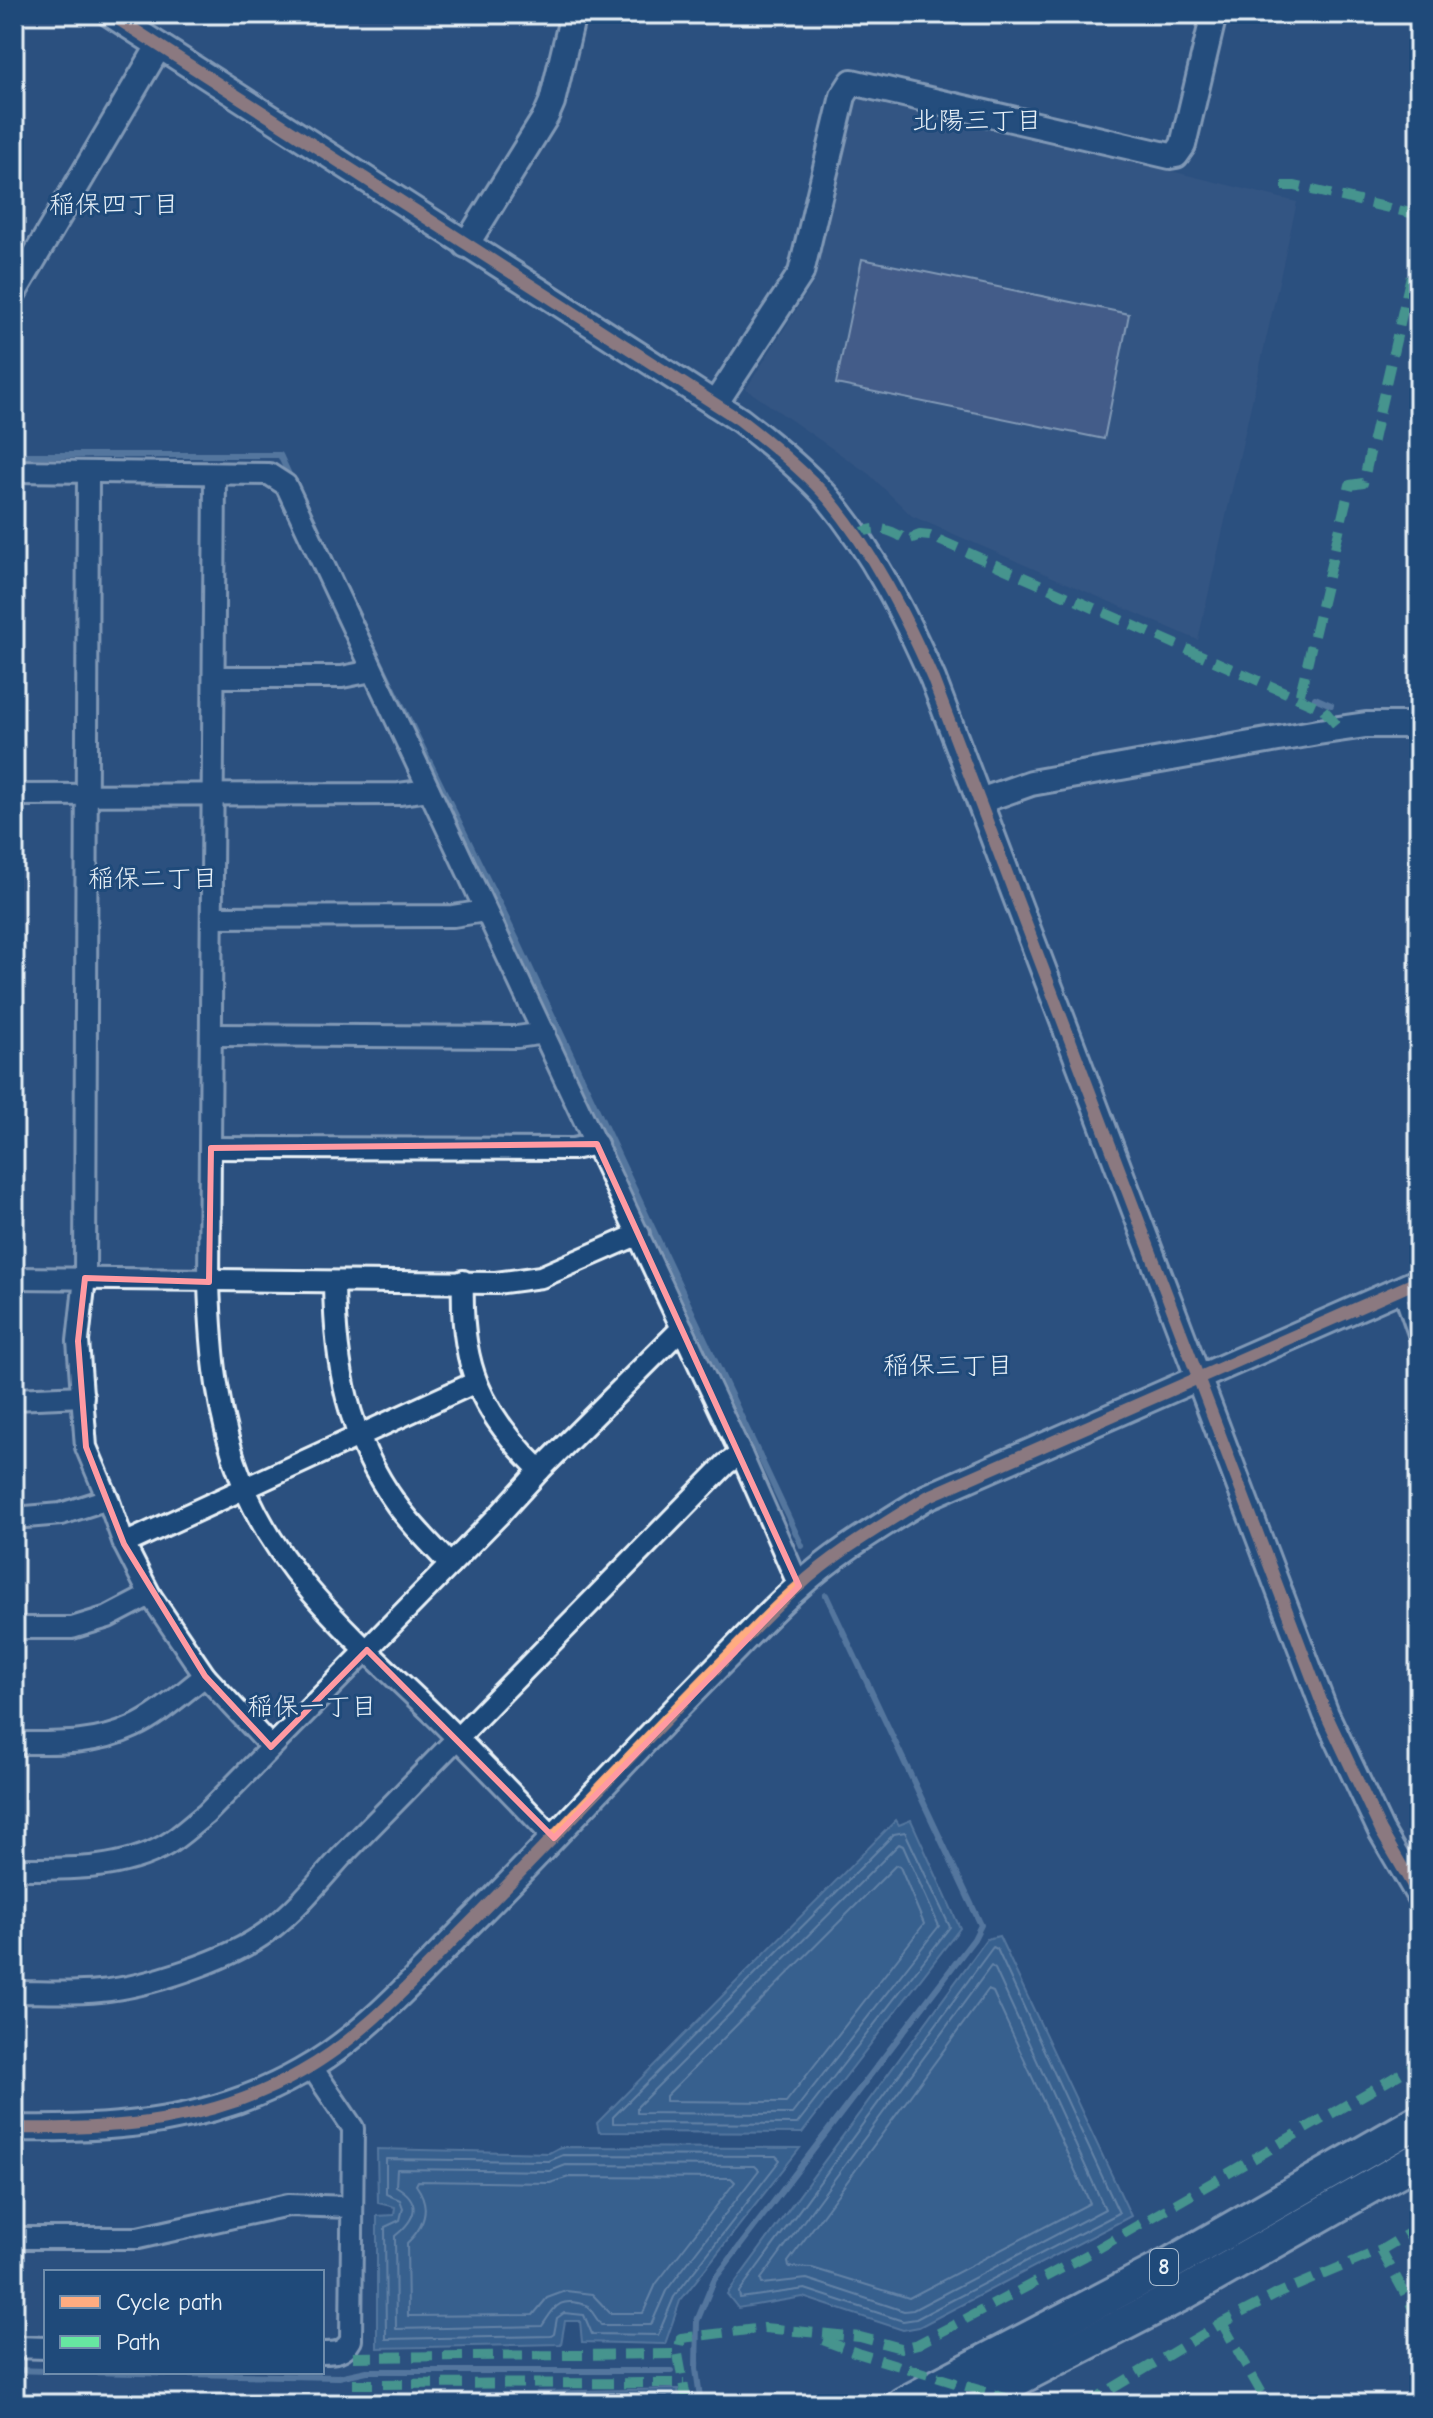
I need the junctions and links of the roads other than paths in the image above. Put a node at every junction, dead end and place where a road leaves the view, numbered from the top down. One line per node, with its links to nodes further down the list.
1 (110, 14): 4 (street)
2 (573, 14): 5 (street)
3 (1214, 14): 7 (street)
4 (159, 46): 5 (street); 6 (street)
5 (466, 245): 7 (street)
6 (14, 292)
7 (715, 404): 18 (street)
8 (14, 471): 9 (street)
9 (88, 472): 10 (street); 16 (street)
10 (215, 475): 11 (street); 12 (street)
11 (372, 671): 12 (street); 14 (street)
12 (214, 677): 17 (street)
13 (1419, 725): 18 (street)
14 (429, 790): 17 (street); 19 (street)
15 (14, 795): 16 (street)
16 (87, 795): 17 (street); 27 (street)
17 (213, 795): 20 (street)
18 (980, 801): 34 (street)
19 (485, 911): 20 (street); 21 (street)
20 (212, 917): 22 (street)
21 (545, 1033): 22 (street); 23 (street)
22 (212, 1035): 24 (street)
23 (597, 1144): 24 (street); 25 (street)
24 (211, 1148): 29 (street)
25 (639, 1234): 28 (street); 32 (street)
26 (14, 1278): 27 (street)
27 (85, 1278): 29 (street); 36 (street)
28 (463, 1281): 30 (street); 35 (street)
29 (209, 1282): 30 (street); 41 (street)
30 (334, 1283): 38 (street)
31 (1409, 1285): 33 (lane); 34 (street)
32 (682, 1328): 39 (street); 40 (street)
33 (1419, 1349)
34 (1199, 1376): 46 (street); 56 (street)
35 (476, 1382): 38 (street); 40 (street)
36 (83, 1396): 37 (street); 42 (street)
37 (14, 1399)
38 (360, 1437): 41 (street); 45 (street)
39 (741, 1454): 46 (street); 51 (street)
40 (540, 1470): 45 (street)
41 (244, 1487): 44 (street); 49 (street)
42 (108, 1499): 43 (street); 44 (street)
43 (14, 1518)
44 (124, 1544): 47 (street)
45 (450, 1565): 49 (street)
46 (799, 1586): 54 (street)
47 (150, 1595): 48 (street); 50 (street)
48 (14, 1628)
49 (367, 1650): 51 (street); 53 (street)
50 (205, 1676): 52 (street); 53 (street)
51 (457, 1738): 54 (street); 57 (street)
52 (14, 1743)
53 (271, 1747): 55 (street)
54 (554, 1838): 58 (street)
55 (14, 1869)
56 (1419, 1896)
57 (14, 1992)
58 (311, 2066): 60 (street); 62 (street)
59 (1419, 2121): 67 (highway, 8)
60 (14, 2128)
61 (1419, 2159): 68 (highway, 8)
62 (351, 2207): 63 (street); 66 (street)
63 (14, 2238)
64 (14, 2347): 65 (street)
65 (44, 2348)
66 (324, 2353)
67 (903, 2404)
68 (969, 2404)

